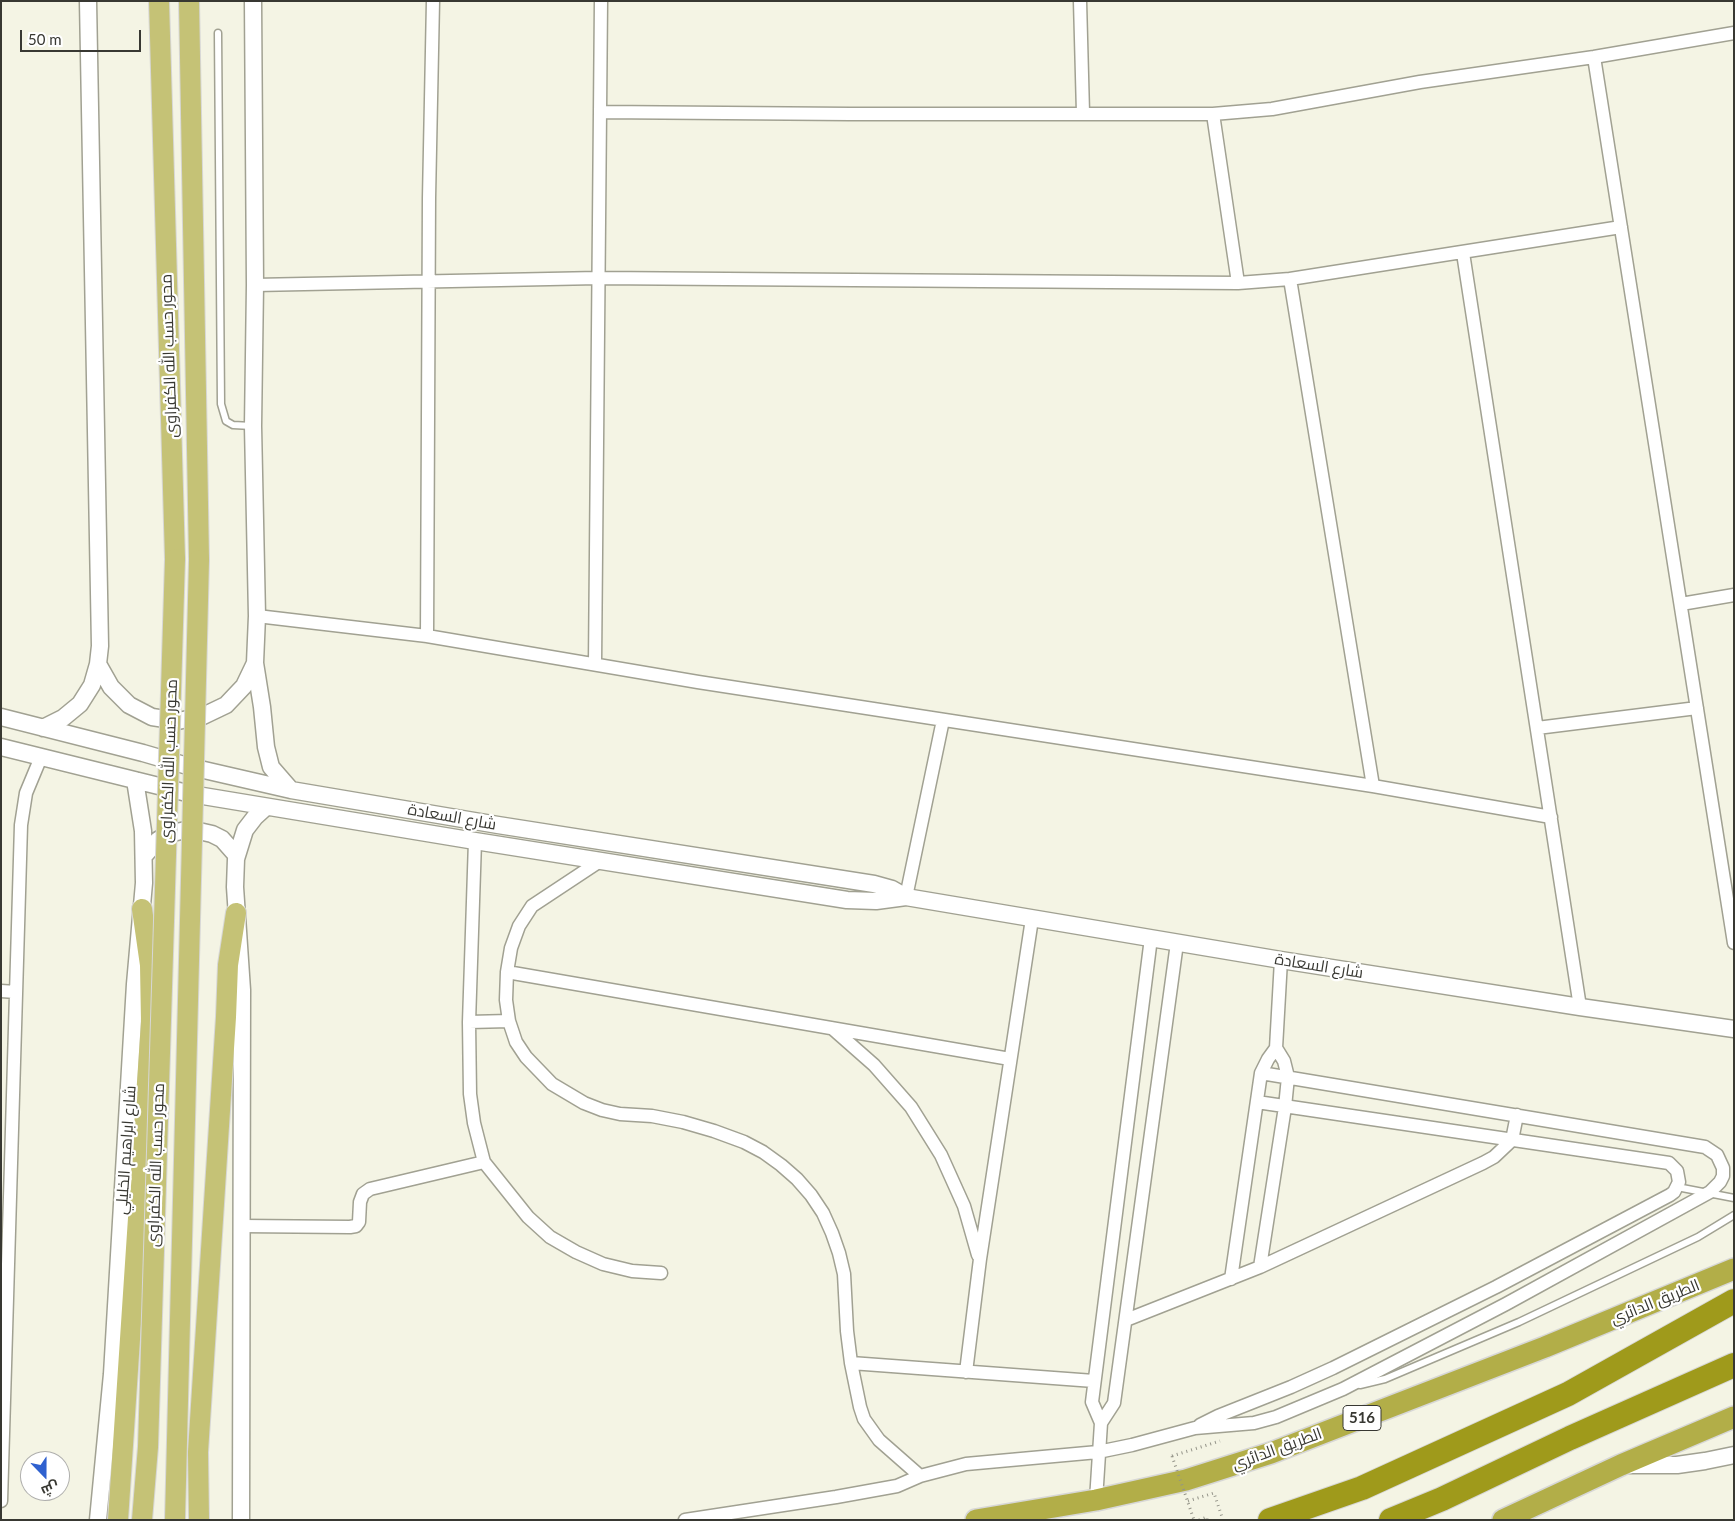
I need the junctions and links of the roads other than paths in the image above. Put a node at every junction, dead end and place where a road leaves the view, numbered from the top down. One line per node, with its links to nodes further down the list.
1 (88, 1): 27 (street)
2 (159, 1): 105 (main road, محور حسب الله الكفراوى, bridge)
3 (188, 1): 106 (main road, محور حسب الله الكفراوى, bridge)
4 (253, 1): 20 (street)
5 (433, 1): 18 (street)
6 (601, 1): 11 (street)
7 (1080, 1): 12 (street)
8 (218, 32): 21 (lane)
9 (1734, 33): 10 (street)
10 (1594, 57): 13 (street); 14 (street)
11 (600, 112): 12 (street); 16 (street)
12 (1083, 113): 13 (street)
13 (1213, 114): 19 (street)
14 (1621, 227): 15 (street); 23 (street)
15 (1463, 253): 17 (street); 33 (street)
16 (598, 278): 18 (street); 19 (street); 28 (street)
17 (1290, 279): 19 (street); 37 (street)
18 (429, 281): 20 (street); 25 (street)
19 (1238, 282)
20 (255, 285): 21 (street)
21 (253, 426): 24 (street)
22 (1734, 595): 23 (street)
23 (1681, 604): 29 (street)
24 (257, 616): 25 (street); 26 (street)
25 (427, 636): 28 (street)
26 (255, 663): 27 (street); 38 (street)
27 (98, 664): 32 (street)
28 (595, 664): 31 (street)
29 (1697, 708): 33 (street); 51 (street)
30 (1, 717): 32 (street, شارع السعادة)
31 (943, 720): 37 (street); 45 (street)
32 (43, 728): 38 (street, شارع السعادة)
33 (1537, 728): 40 (street)
34 (1, 747): 35 (street, شارع السعادة)
35 (41, 757): 36 (street, شارع السعادة); 55 (street)
36 (135, 780): 39 (street, شارع السعادة); 42 (street, شارع ابراهيم الخليلي)
37 (1374, 786): 40 (street)
38 (291, 790): 45 (street, شارع السعادة)
39 (266, 807): 41 (street, شارع السعادة); 43 (street)
40 (1551, 817): 56 (street)
41 (475, 841): 44 (street, شارع السعادة); 60 (street)
42 (144, 856): 43 (street); 46 (street, شارع ابراهيم الخليلي)
43 (237, 856): 47 (street)
44 (600, 861): 45 (street, شارع السعادة); 53 (street)
45 (906, 897): 48 (street, شارع السعادة)
46 (142, 909): 103 (street, شارع ابراهيم الخليلي); 104 (main road)
47 (236, 913): 77 (street); 107 (main road)
48 (1032, 919): 49 (street, شارع السعادة); 64 (street)
49 (1151, 938): 50 (street, شارع السعادة); 92 (street)
50 (1177, 943): 52 (street, شارع السعادة); 87 (street)
51 (1734, 943)
52 (1281, 960): 56 (street, شارع السعادة); 63 (street)
53 (507, 972): 59 (street); 61 (street)
54 (1, 991): 55 (street)
55 (16, 992): 58 (street)
56 (1580, 1007): 62 (street, شارع السعادة)
57 (1, 1014): 58 (street)
58 (15, 1017): 86 (street)
59 (509, 1021): 60 (street); 89 (street)
60 (469, 1022): 71 (street)
61 (832, 1028): 64 (street); 78 (street)
62 (1734, 1029)
63 (1276, 1048): 65 (street); 66 (street)
64 (1010, 1059): 78 (street)
65 (1261, 1073): 66 (street); 67 (street)
66 (1288, 1077): 68 (street); 69 (street)
67 (1257, 1102): 68 (street); 82 (street)
68 (1285, 1106): 70 (street); 79 (street)
69 (1517, 1115): 70 (street); 72 (street)
70 (1512, 1140): 73 (street); 79 (street)
71 (484, 1162): 77 (street); 81 (street)
72 (1728, 1169): 74 (street)
73 (1677, 1187): 74 (lane); 83 (street)
74 (1710, 1192): 75 (lane); 85 (street)
75 (1734, 1198)
76 (1734, 1216): 93 (lane)
77 (242, 1226): 108 (street)
78 (980, 1259): 91 (street)
79 (1260, 1267): 82 (street)
80 (1734, 1269): 101 (highway, الطريق الدائري / 516)
81 (661, 1273)
82 (1231, 1279): 87 (street)
83 (1496, 1287): 85 (street); 96 (street)
84 (1734, 1301): 111 (highway, الطريق الدائري)
85 (1506, 1304): 93 (street)
86 (4, 1317): 88 (street)
87 (1126, 1320): 95 (street)
88 (4, 1353): 102 (street)
89 (851, 1363): 91 (street); 100 (street)
90 (1734, 1365): 112 (highway)
91 (966, 1372): 92 (street)
92 (1094, 1381): 95 (street)
93 (1343, 1389): 96 (street)
94 (1734, 1417): 99 (highway)
95 (1101, 1423): 97 (street)
96 (1195, 1428): 97 (street)
97 (1098, 1452): 100 (street); 101 (street)
98 (1734, 1455): 99 (street)
99 (1621, 1465): 113 (highway)
100 (920, 1476): 109 (street)
101 (1096, 1500): 110 (highway, الطريق الدائري / 516)
102 (1, 1501)
103 (98, 1520)
104 (118, 1520)
105 (142, 1520)
106 (175, 1520)
107 (199, 1520)
108 (241, 1520)
109 (685, 1520)
110 (976, 1520)
111 (1270, 1520)
112 (1390, 1520)
113 (1503, 1520)

